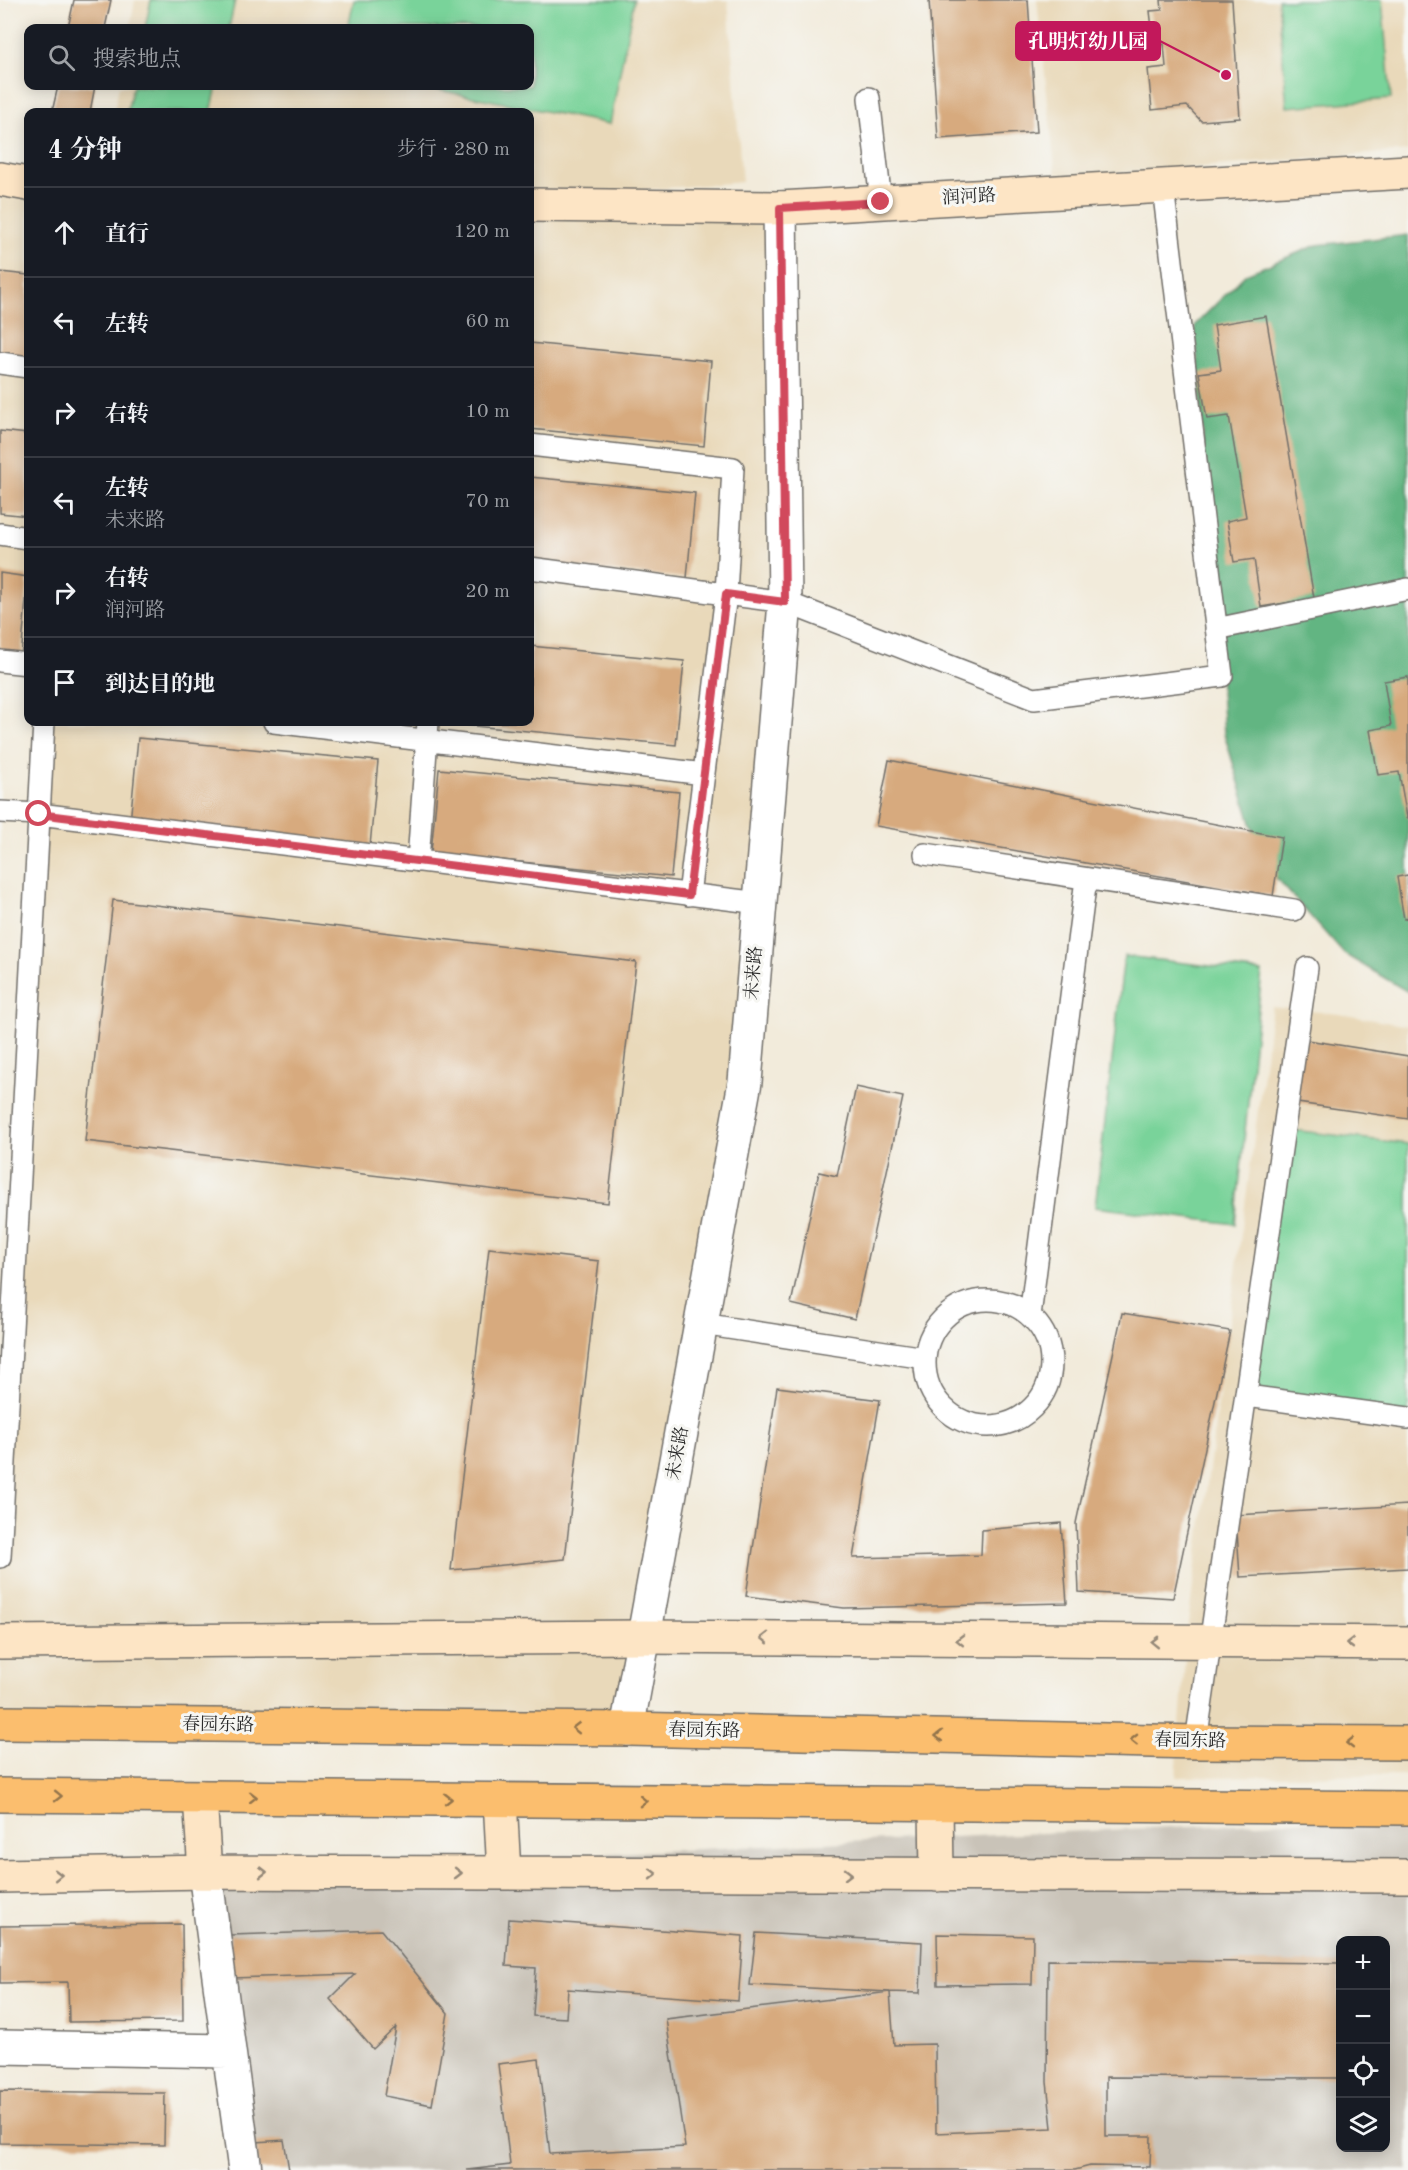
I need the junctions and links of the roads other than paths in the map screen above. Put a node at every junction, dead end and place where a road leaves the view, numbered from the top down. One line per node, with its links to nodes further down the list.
1 (868, 98): 6 (lane)
2 (1408, 172): 5 (street, 润河路)
3 (0, 179): 4 (street)
4 (24, 183)
5 (1163, 187): 6 (street, 润河路); 18 (lane)
6 (881, 202): 8 (street, 润河路)
7 (534, 205): 8 (street, 润河路)
8 (780, 208): 17 (street, 未来路)
9 (0, 363): 10 (lane)
10 (24, 366)
11 (534, 446): 16 (lane)
12 (0, 534): 13 (lane)
13 (24, 537)
14 (534, 569): 16 (lane)
15 (1408, 589): 18 (lane)
16 (726, 594): 17 (lane); 24 (lane)
17 (785, 602): 18 (lane); 31 (street, 未来路)
18 (1216, 629)
19 (0, 661): 20 (lane)
20 (24, 664)
21 (44, 726): 26 (lane)
22 (342, 726): 23 (lane)
23 (427, 731): 24 (lane); 28 (lane)
24 (704, 774): 30 (lane)
25 (0, 812): 26 (lane)
26 (39, 814): 28 (lane); 39 (lane)
27 (926, 854): 29 (lane)
28 (418, 861): 30 (lane)
29 (1086, 879): 32 (lane); 34 (lane)
30 (689, 895): 31 (lane)
31 (760, 903): 35 (street, 未来路)
32 (1294, 910)
33 (1306, 968): 37 (lane)
34 (1030, 1316): 36 (lane); 36 (lane)
35 (702, 1324): 36 (lane); 40 (street, 未来路)
36 (925, 1358)
37 (1247, 1396): 38 (lane); 42 (lane)
38 (1408, 1418)
39 (0, 1557)
40 (644, 1637): 41 (street); 42 (street, one-way to 40); 45 (street, 未来路)
41 (0, 1642)
42 (1211, 1643): 43 (street, one-way to 42); 46 (lane)
43 (1408, 1643)
44 (0, 1723): 45 (main road, 春园东路, one-way to 44)
45 (627, 1729): 46 (main road, 春园东路, one-way to 45)
46 (1196, 1742): 47 (main road, 春园东路, one-way to 46)
47 (1408, 1743)
48 (0, 1795): 49 (main road, one-way to 49)
49 (200, 1797): 50 (main road, one-way to 50); 53 (street)
50 (500, 1799): 51 (main road, one-way to 51); 54 (street)
51 (936, 1804): 52 (main road); 55 (street)
52 (1408, 1808)
53 (205, 1872): 54 (street, one-way to 54); 56 (street, one-way to 53); 59 (street)
54 (504, 1873): 55 (street, one-way to 55)
55 (938, 1875): 57 (street)
56 (0, 1876)
57 (1408, 1876)
58 (0, 2047): 59 (street)
59 (228, 2051): 60 (street)
60 (245, 2170)

